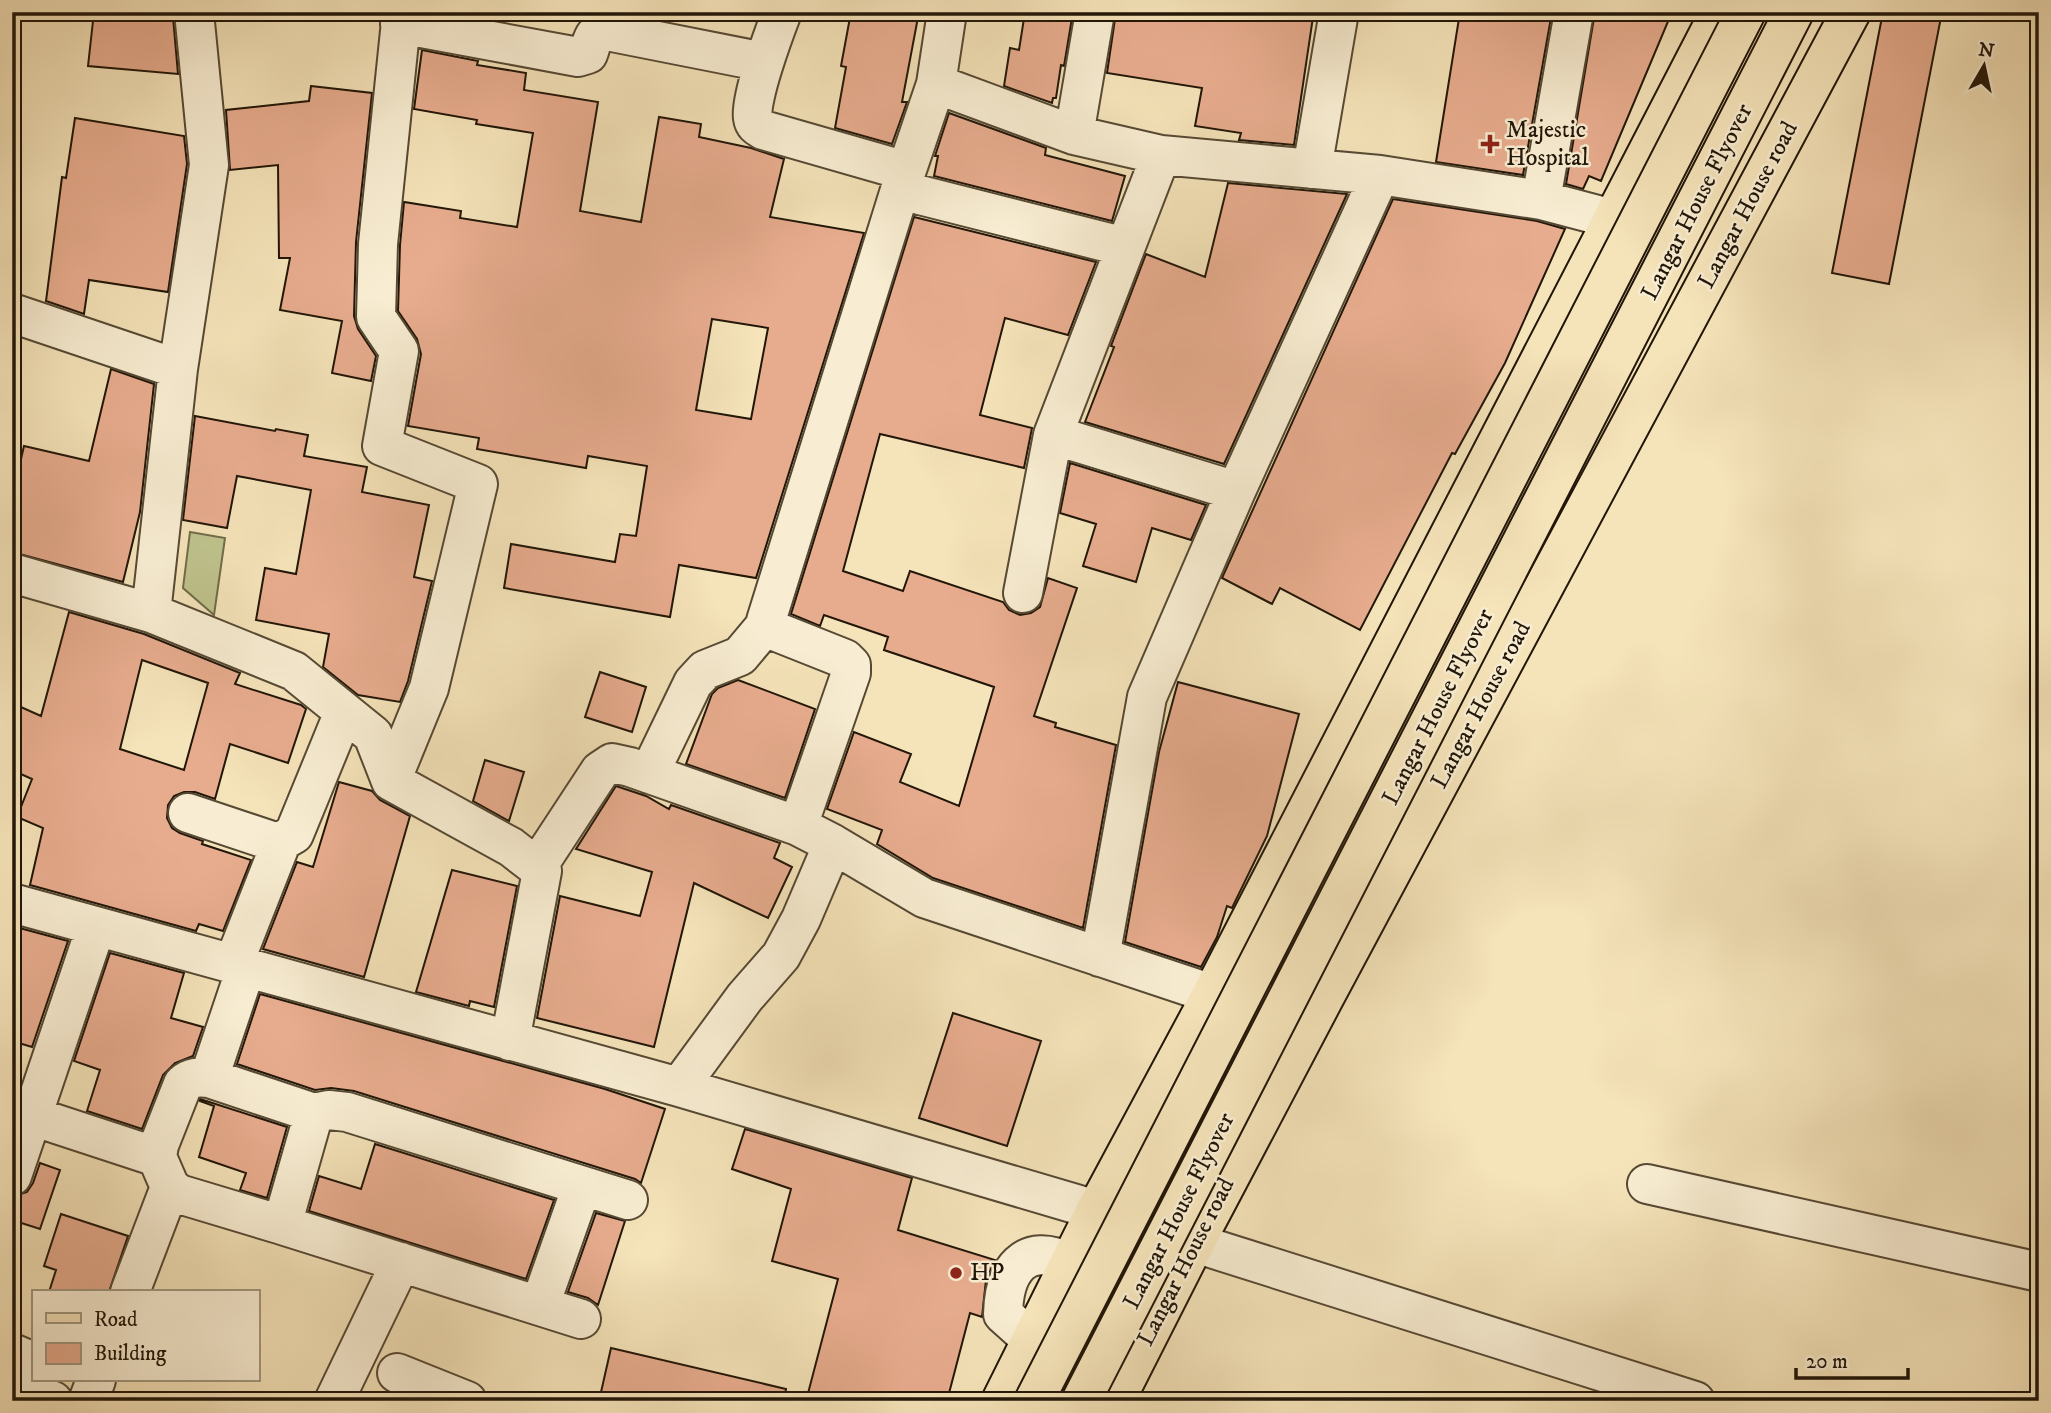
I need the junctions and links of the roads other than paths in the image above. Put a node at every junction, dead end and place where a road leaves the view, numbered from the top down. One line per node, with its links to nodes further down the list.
1 (194, 12): 23 (street)
2 (782, 12): 12 (street)
3 (947, 12): 13 (street)
4 (1096, 12): 14 (street)
5 (1339, 12): 16 (street)
6 (1574, 12): 19 (street)
7 (1720, 12): 20 (main road)
8 (1746, 12): 71 (main road, Langar House Flyover, bridge)
9 (1794, 12): 72 (main road, Langar House Flyover, bridge)
10 (1851, 12): 44 (main road, Langar House road)
11 (401, 18): 12 (street); 32 (street)
12 (764, 62): 18 (street)
13 (936, 84): 14 (street); 18 (street)
14 (1074, 135): 15 (street)
15 (1161, 155): 16 (street); 21 (street)
16 (1312, 169): 17 (street)
17 (1380, 175): 19 (street); 25 (street)
18 (903, 181): 21 (street); 29 (street)
19 (1541, 200): 20 (street)
20 (1613, 219): 40 (main road)
21 (1125, 247): 24 (street)
22 (12, 313): 23 (street)
23 (178, 369): 28 (street)
24 (1053, 435): 25 (street); 27 (street)
25 (1236, 491): 41 (street)
26 (12, 573): 28 (street)
27 (1023, 593)
28 (151, 613): 30 (street)
29 (766, 625): 31 (street); 34 (street)
30 (344, 712): 32 (street); 36 (street)
31 (649, 774): 34 (street); 37 (street)
32 (391, 781): 37 (street)
33 (188, 813): 36 (street)
34 (798, 826): 35 (street)
35 (834, 844): 41 (street); 47 (street)
36 (281, 845): 42 (street)
37 (537, 867): 45 (street)
38 (12, 903): 39 (street)
39 (96, 927): 42 (street); 49 (street)
40 (1233, 954): 43 (main road); 44 (main road)
41 (1100, 957): 43 (street)
42 (239, 967): 45 (street); 46 (street)
43 (1212, 994): 55 (main road)
44 (1324, 1000): 57 (main road, Langar House road)
45 (510, 1041): 47 (street)
46 (209, 1078): 48 (street); 50 (street)
47 (679, 1087): 55 (street)
48 (314, 1113): 53 (street); 56 (street)
49 (23, 1130): 50 (street); 51 (street)
50 (163, 1172): 56 (street); 60 (street)
51 (12, 1176)
52 (1647, 1184): 59 (street)
53 (582, 1186): 54 (street); 61 (street)
54 (628, 1200)
55 (1096, 1210): 70 (main road)
56 (282, 1225): 58 (street)
57 (1195, 1243): 73 (main road, Langar House road); 74 (street)
58 (401, 1262): 61 (street); 68 (street)
59 (2039, 1272)
60 (131, 1290)
61 (540, 1306): 62 (street)
62 (581, 1319)
63 (23, 1353): 66 (street)
64 (397, 1373): 69 (street)
65 (95, 1382): 67 (street)
66 (53, 1401)
67 (88, 1401)
68 (334, 1401)
69 (467, 1401)
70 (1002, 1401)
71 (1034, 1401)
72 (1081, 1401)
73 (1115, 1401)
74 (1695, 1401)

